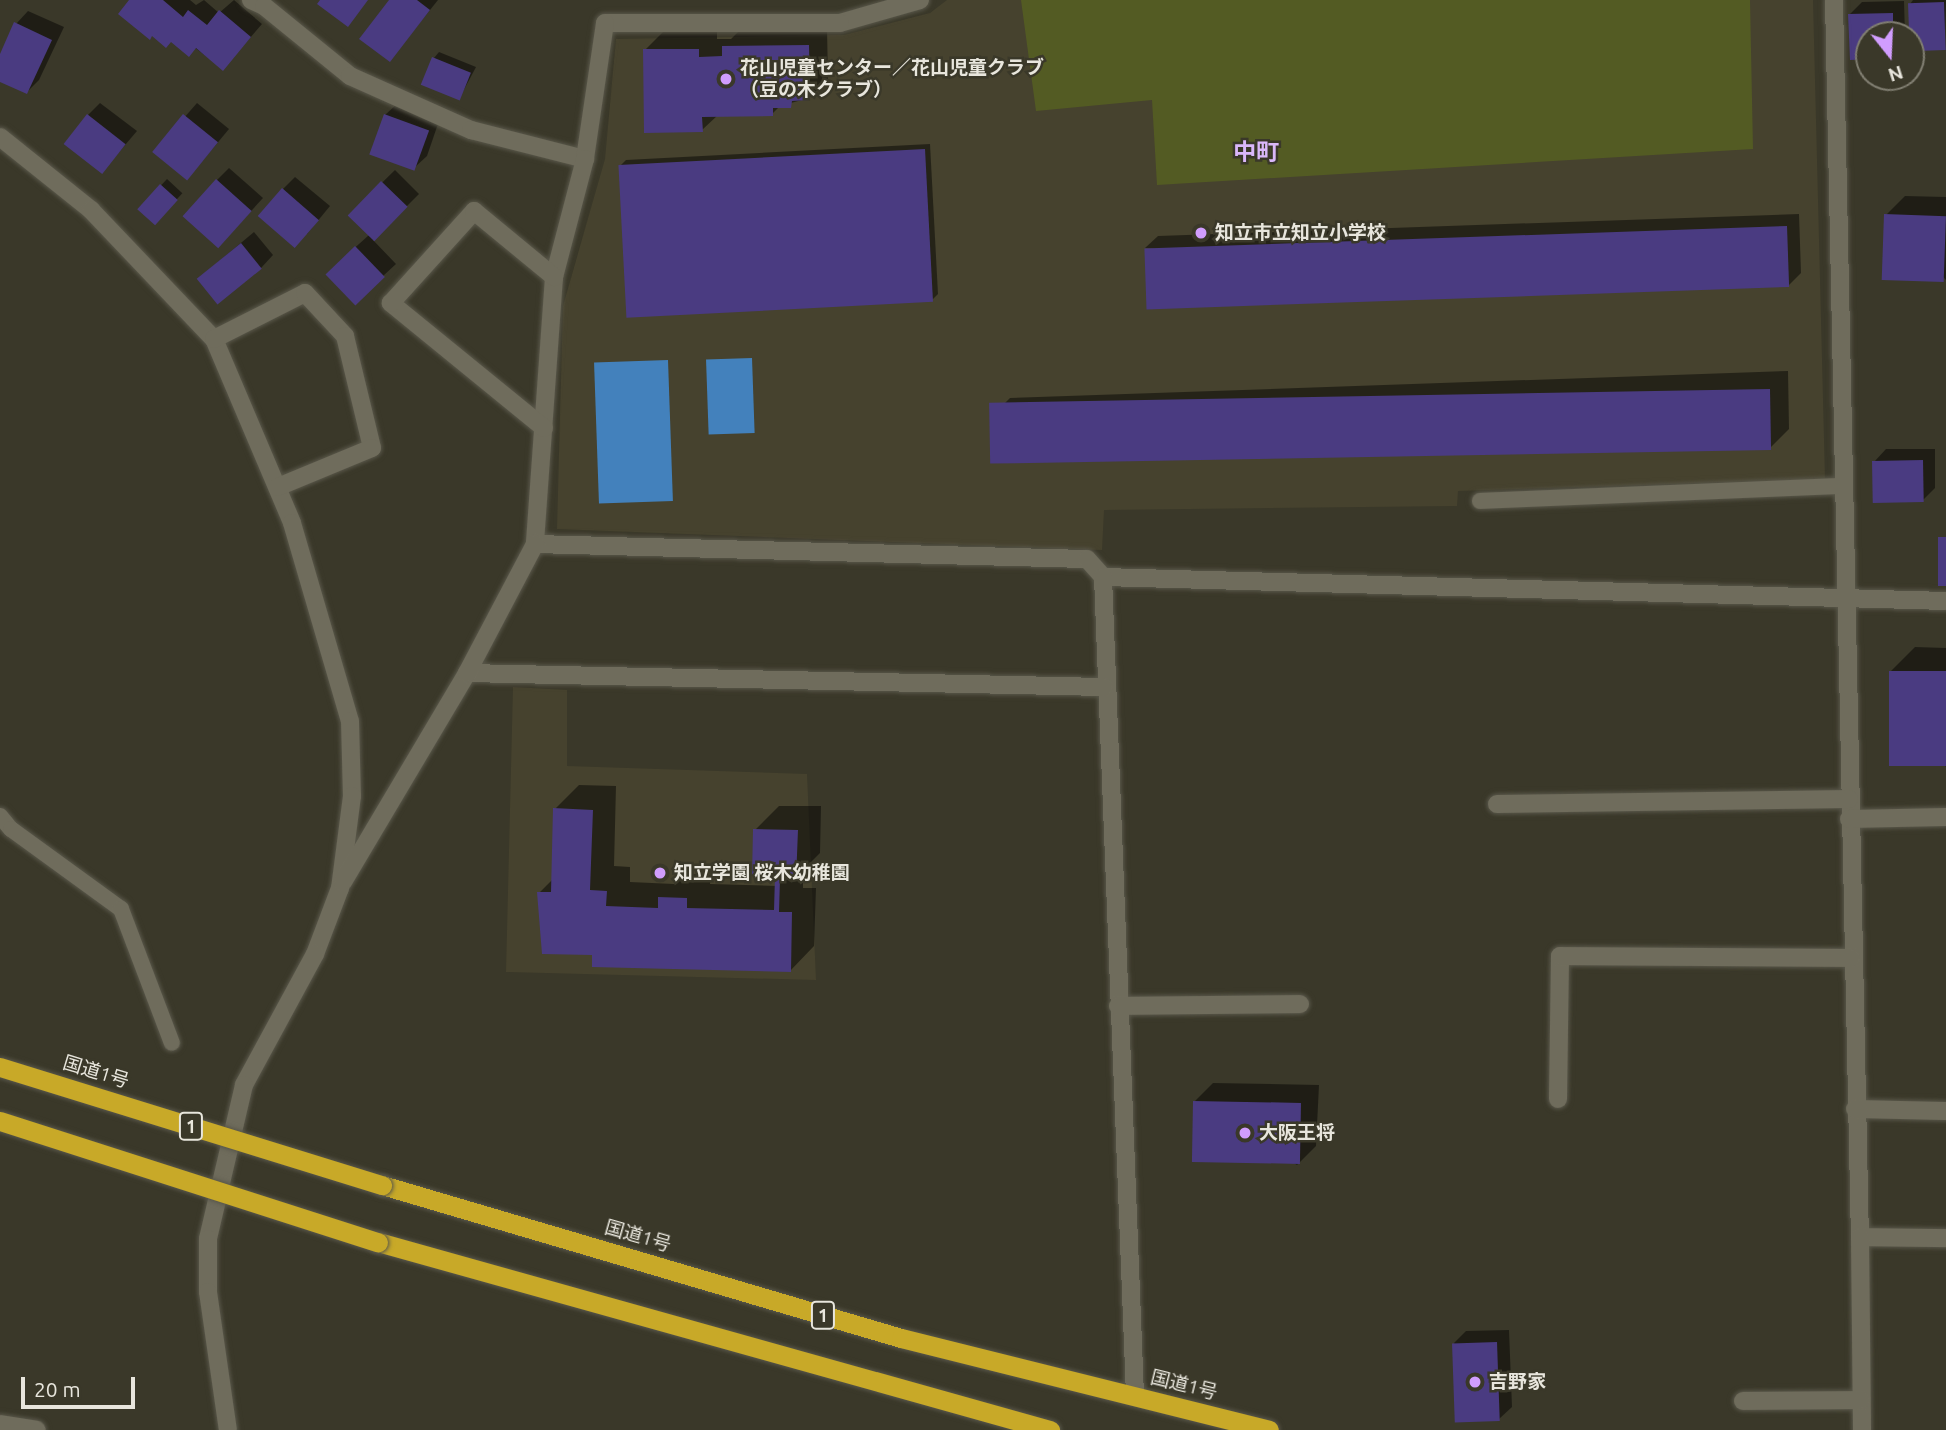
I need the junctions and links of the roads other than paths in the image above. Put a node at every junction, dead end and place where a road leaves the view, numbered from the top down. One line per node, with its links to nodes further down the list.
1 (251, 0): 5 (street)
2 (920, 0): 5 (street)
3 (1834, 0): 9 (street)
4 (0, 137): 7 (street)
5 (585, 159): 6 (street)
6 (554, 277): 8 (street); 8 (street)
7 (214, 339): 10 (street); 10 (street)
8 (544, 428): 12 (street)
9 (1843, 486): 11 (lane); 14 (street)
10 (278, 487): 23 (street)
11 (1480, 501)
12 (535, 544): 13 (street); 16 (street)
13 (1103, 577): 14 (street); 17 (street)
14 (1845, 597): 15 (street); 18 (street)
15 (1946, 601)
16 (467, 673): 17 (street); 23 (street)
17 (1104, 687): 26 (street)
18 (1849, 799): 19 (street); 22 (street)
19 (1497, 804)
20 (0, 816): 27 (lane)
21 (1946, 817): 22 (street)
22 (1849, 819): 24 (street)
23 (340, 888): 40 (street)
24 (1851, 958): 29 (street); 30 (street)
25 (1300, 1004): 26 (street)
26 (1118, 1006): 35 (street)
27 (172, 1043)
28 (0, 1067): 35 (highway, 国道1号 / 1, bridge)
29 (1558, 1100)
30 (1855, 1109): 31 (street); 33 (street)
31 (1946, 1111)
32 (0, 1121): 41 (highway, bridge)
33 (1860, 1237): 34 (street); 36 (street)
34 (1946, 1238)
35 (1135, 1396): 42 (highway, 国道1号 / 1)
36 (1861, 1399): 37 (street); 43 (street)
37 (1743, 1401)
38 (0, 1424): 39 (street)
39 (37, 1430)
40 (228, 1430)
41 (1050, 1430)
42 (1269, 1430)
43 (1861, 1430)

